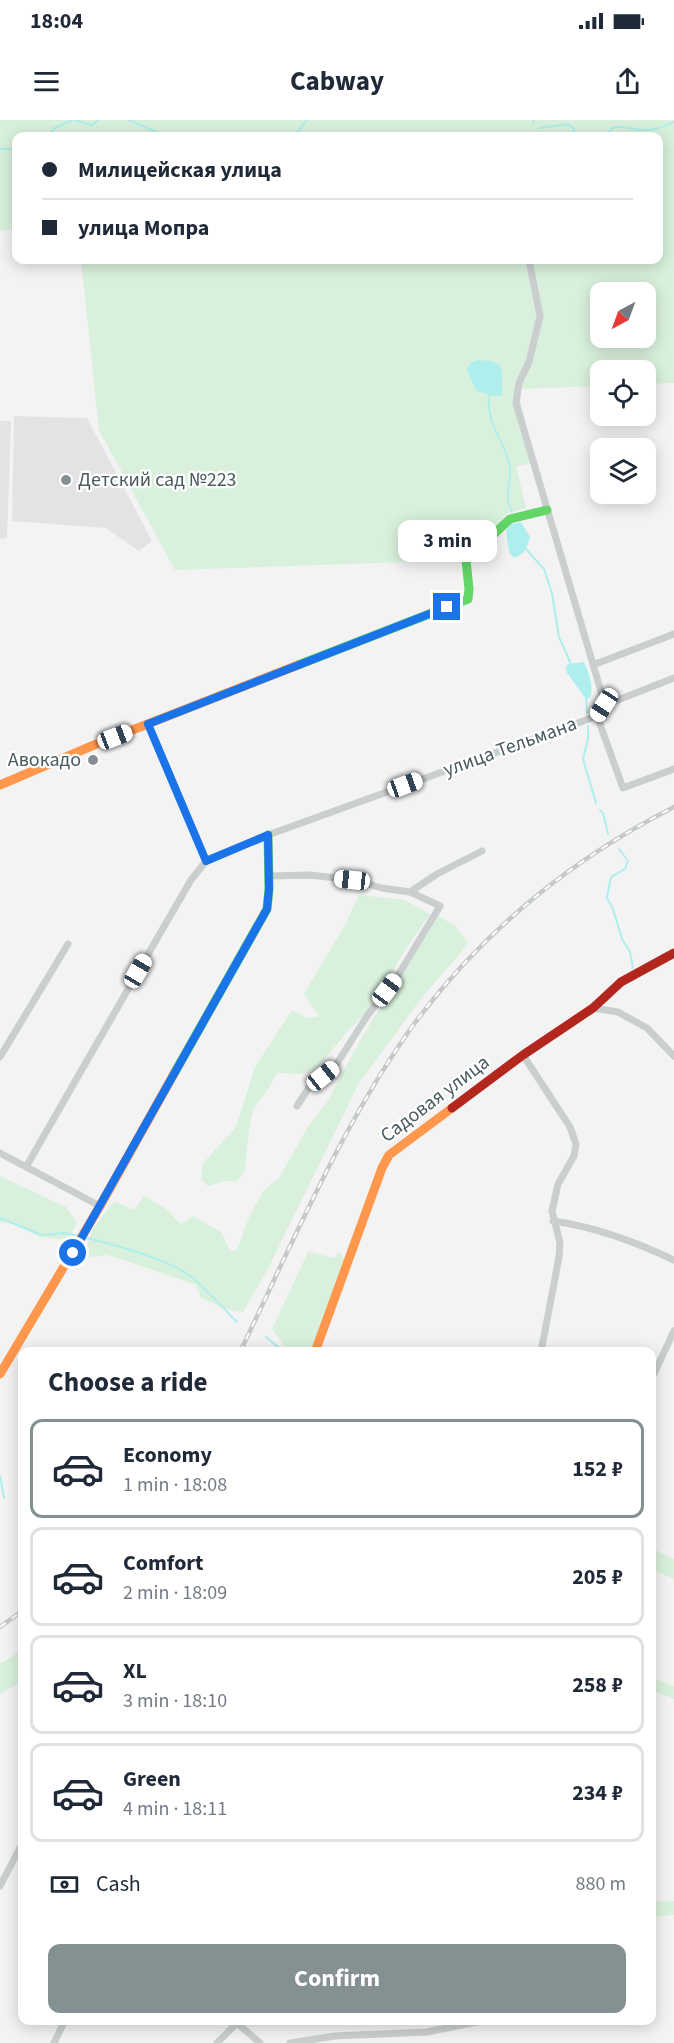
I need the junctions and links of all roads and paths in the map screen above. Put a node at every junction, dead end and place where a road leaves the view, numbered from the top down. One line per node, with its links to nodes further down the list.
1 (530, 264): 2 (street)
2 (547, 510): 4 (street); 8 (street)
3 (674, 634): 4 (street)
4 (593, 664): 6 (street)
5 (674, 678): 6 (street)
6 (604, 705): 7 (street, улица Тельмана)
7 (597, 716): 9 (street); 11 (street, улица Тельмана)
8 (148, 724): 10 (street); 13 (street)
9 (674, 769)
10 (0, 785)
11 (268, 835): 13 (street, улица Тельмана); 14 (street)
12 (482, 851): 15 (street)
13 (206, 861): 24 (street)
14 (269, 876): 15 (street); 25 (street)
15 (410, 892): 22 (street)
16 (68, 944): 20 (street)
17 (674, 953): 18 (street, Садовая улица)
18 (593, 1008): 19 (street, Садовая улица); 21 (street)
19 (523, 1055): 26 (street); 29 (street, Садовая улица)
20 (0, 1056)
21 (674, 1056)
22 (297, 1106)
23 (0, 1153): 24 (street)
24 (26, 1167): 25 (street)
25 (100, 1206): 32 (street)
26 (554, 1221): 27 (street); 30 (street)
27 (674, 1260)
28 (674, 1331): 31 (street)
29 (317, 1347)
30 (542, 1347)
31 (656, 1369)
32 (0, 1374)
33 (18, 1852): 34 (street)
34 (0, 1886)
35 (63, 2025): 39 (street)
36 (235, 2025): 40 (street)
37 (241, 2025): 41 (street)
38 (461, 2025): 42 (street)
39 (54, 2043)
40 (217, 2043)
41 (260, 2043)
42 (290, 2043)

